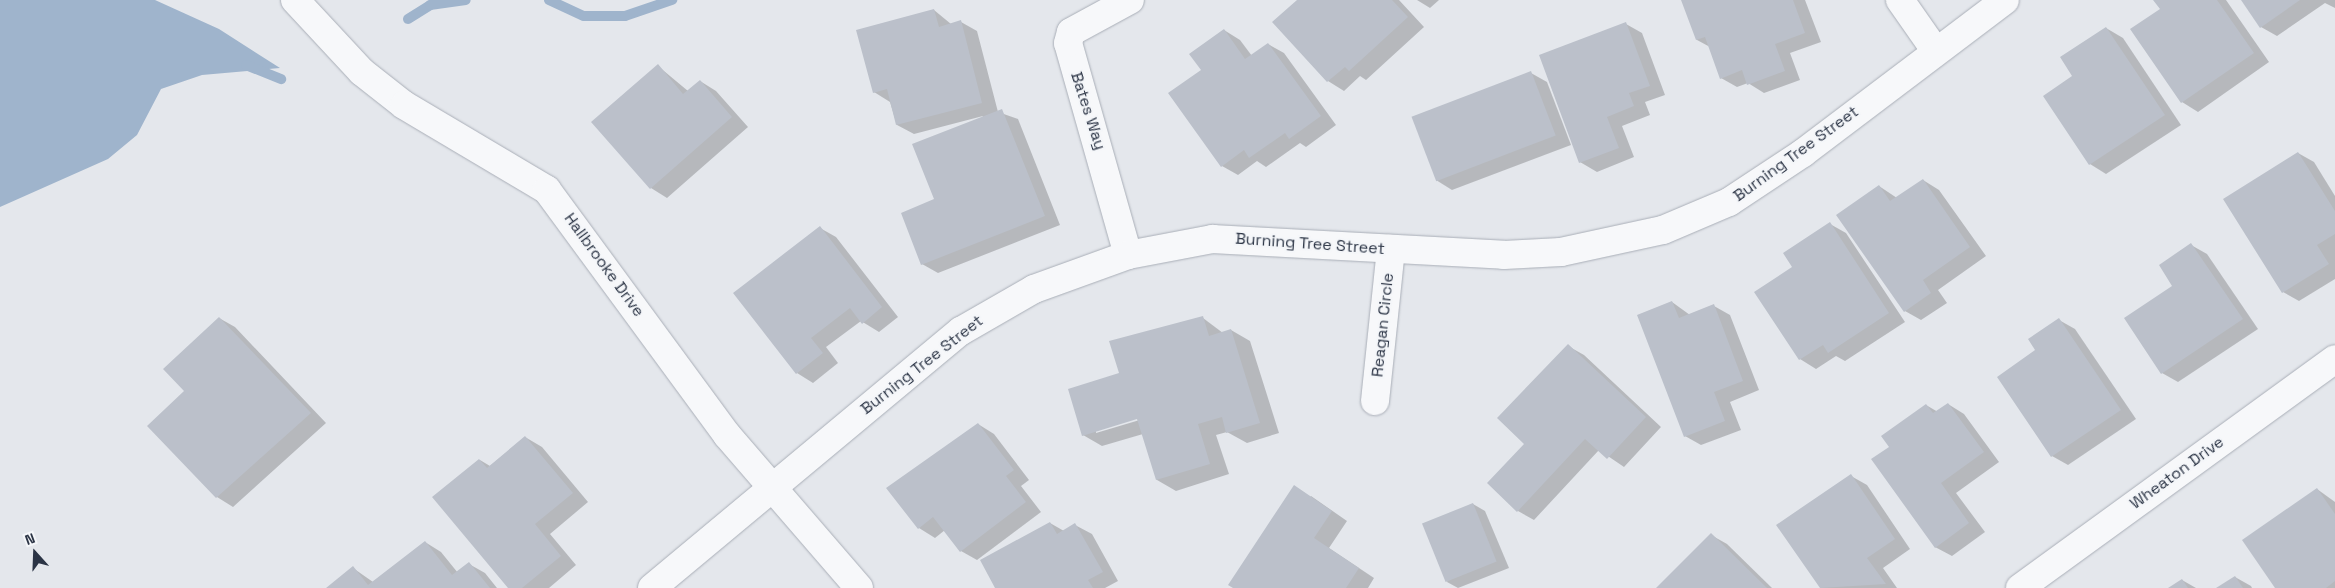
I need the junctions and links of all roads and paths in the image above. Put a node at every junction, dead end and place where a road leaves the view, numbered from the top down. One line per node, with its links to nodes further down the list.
1 (295, 0): 10 (street, Hallbrooke Drive)
2 (1130, 0): 7 (street, Bates Way)
3 (1900, 0): 5 (street)
4 (2005, 0): 5 (street, Burning Tree Street)
5 (1935, 50): 6 (street, Burning Tree Street)
6 (1391, 249): 7 (street, Burning Tree Street); 9 (street, Reagan Circle)
7 (1128, 255): 10 (street, Burning Tree Street)
8 (2335, 359): 13 (street, Wheaton Drive)
9 (1375, 401)
10 (773, 487): 11 (street, Burning Tree Street); 12 (street, Hallbrooke Drive)
11 (652, 588)
12 (859, 588)
13 (2020, 588)

